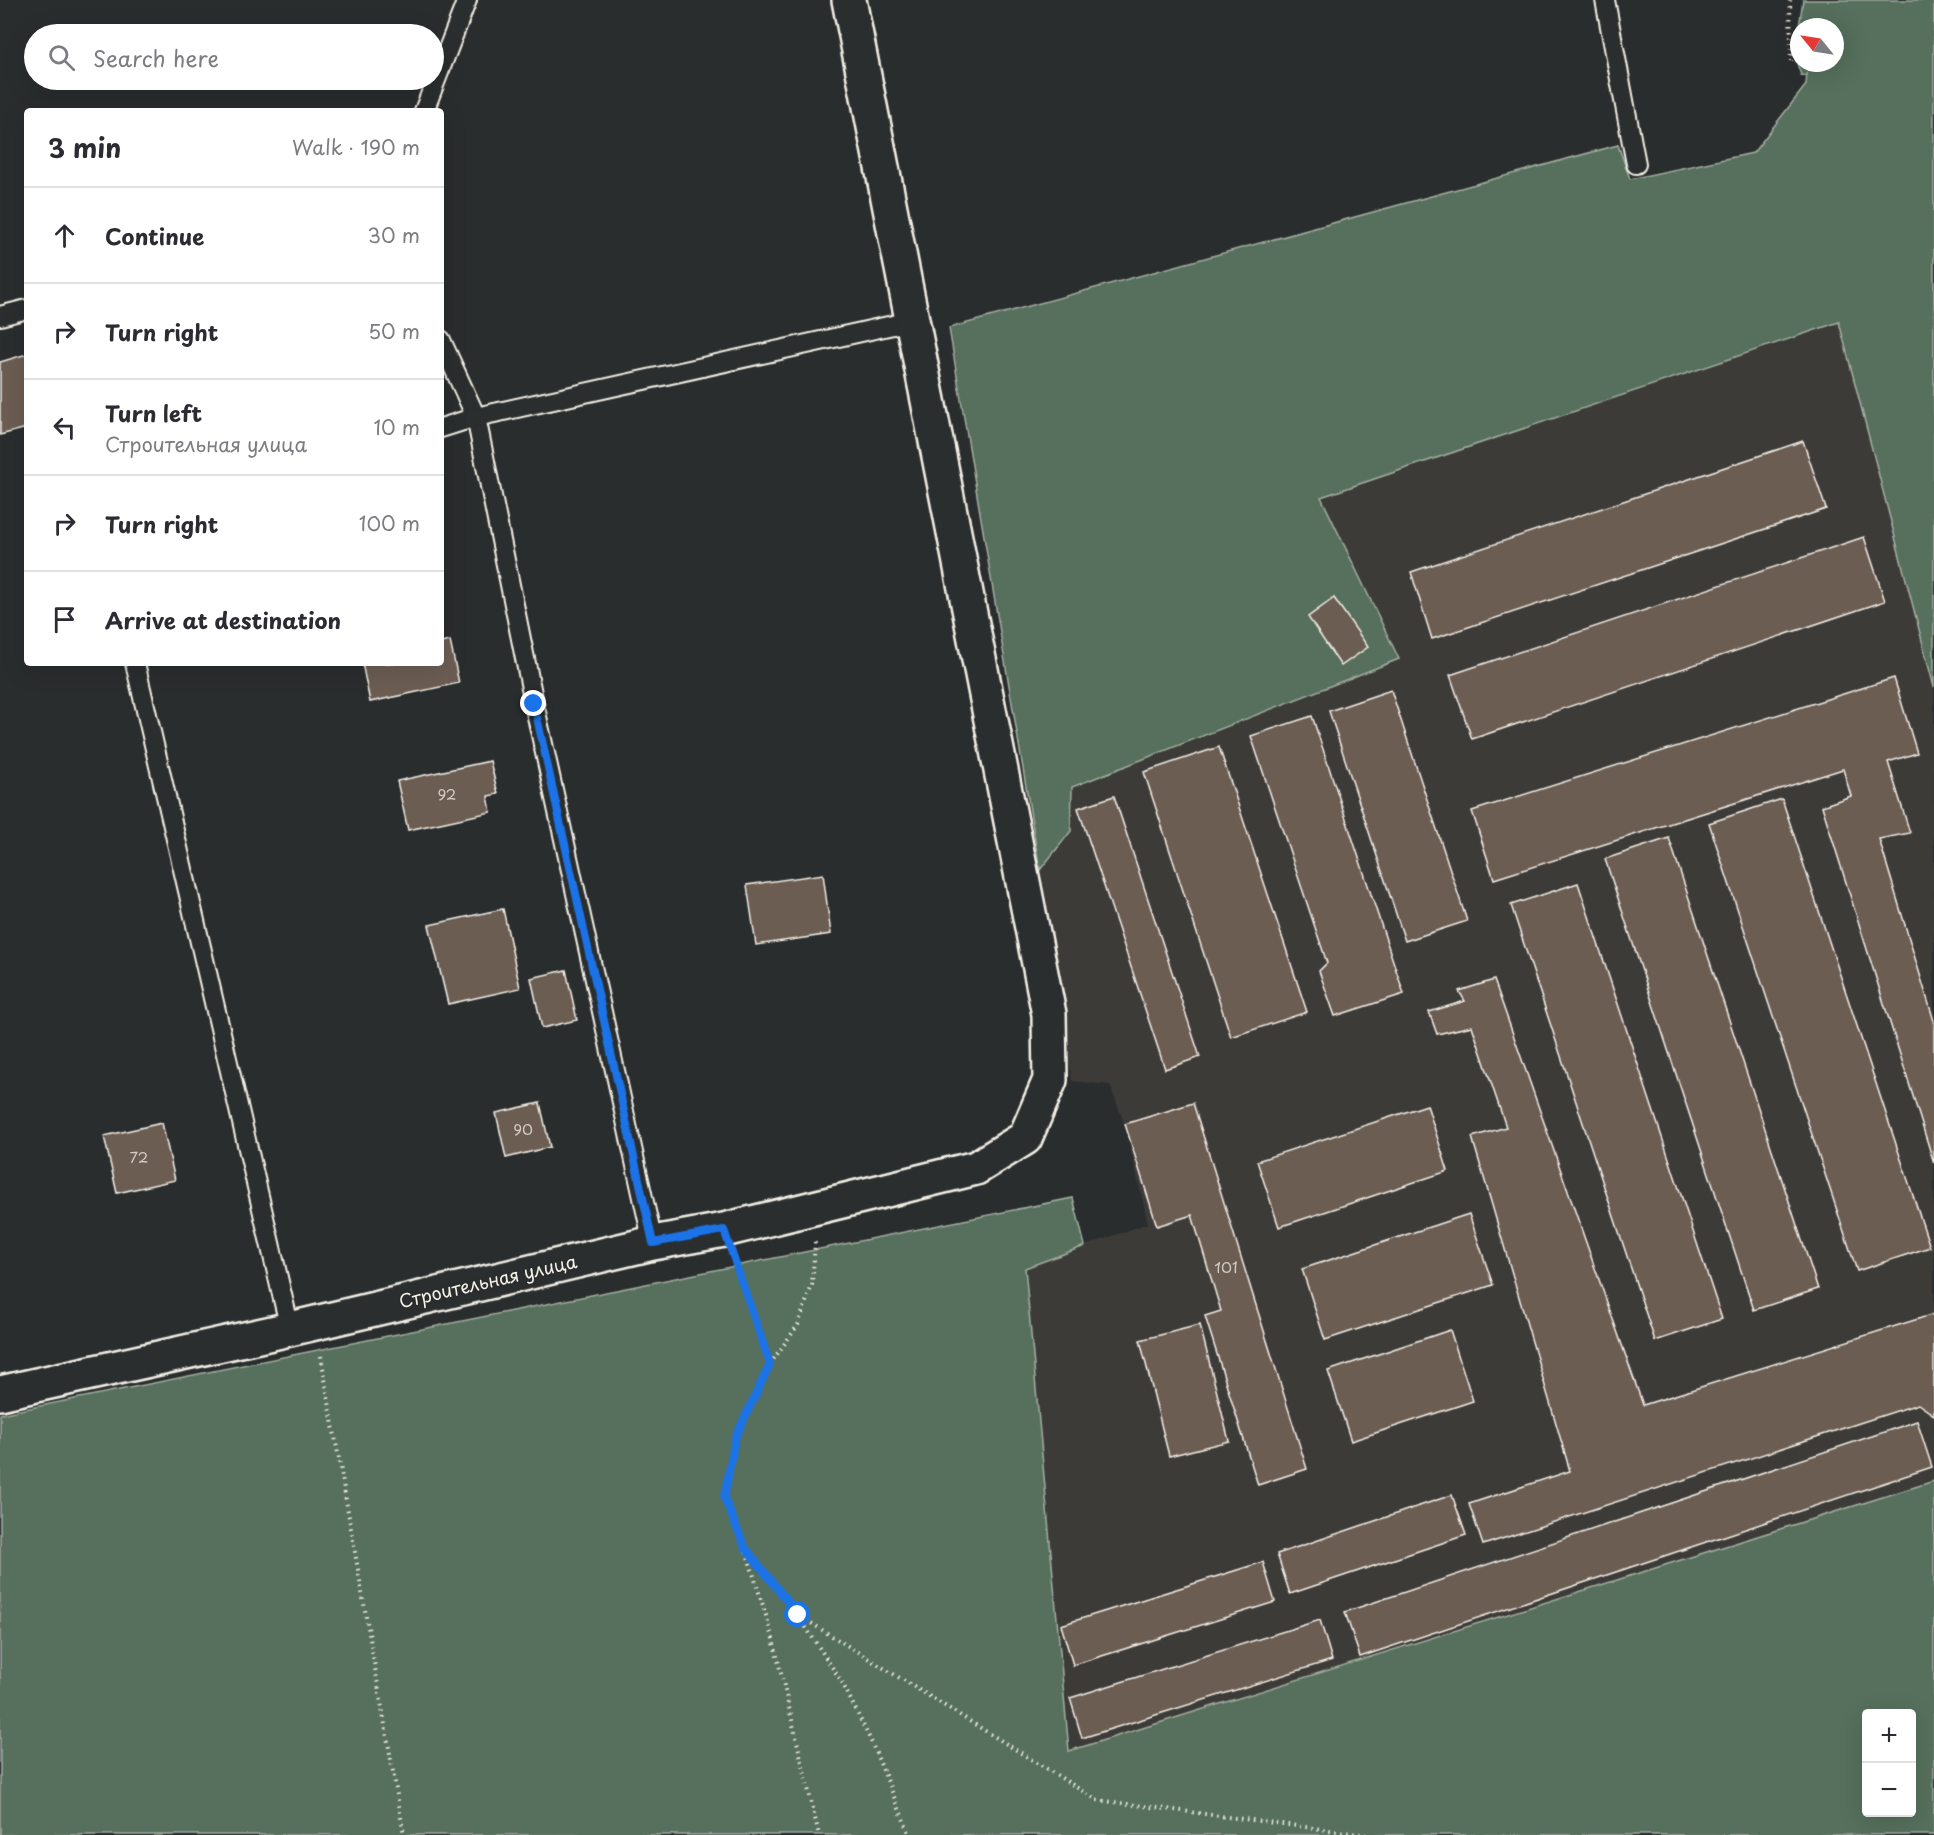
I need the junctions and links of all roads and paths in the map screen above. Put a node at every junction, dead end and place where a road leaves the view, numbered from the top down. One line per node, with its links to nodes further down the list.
1 (467, 0): 6 (lane)
2 (849, 0): 12 (street, Строительная улица)
3 (1605, 0): 9 (lane)
4 (1790, 0): 5 (path)
5 (1790, 18)
6 (444, 59)
7 (432, 90): 8 (lane)
8 (425, 108)
9 (1636, 164)
10 (24, 310): 11 (lane)
11 (0, 316)
12 (911, 321): 14 (lane); 17 (street, Строительная улица)
13 (444, 347): 14 (lane)
14 (476, 417): 15 (lane); 19 (lane)
15 (444, 427)
16 (136, 666): 20 (lane)
17 (835, 1203): 18 (street, Строительная улица); 21 (path)
18 (724, 1230): 19 (street, Строительная улица); 21 (path)
19 (653, 1243): 20 (street, Строительная улица)
20 (303, 1326): 22 (street, Строительная улица); 25 (path)
21 (770, 1364): 23 (path)
22 (0, 1392)
23 (745, 1547): 24 (path); 26 (path)
24 (798, 1615): 27 (path); 28 (path)
25 (404, 1835)
26 (819, 1835)
27 (910, 1835)
28 (1367, 1835)

